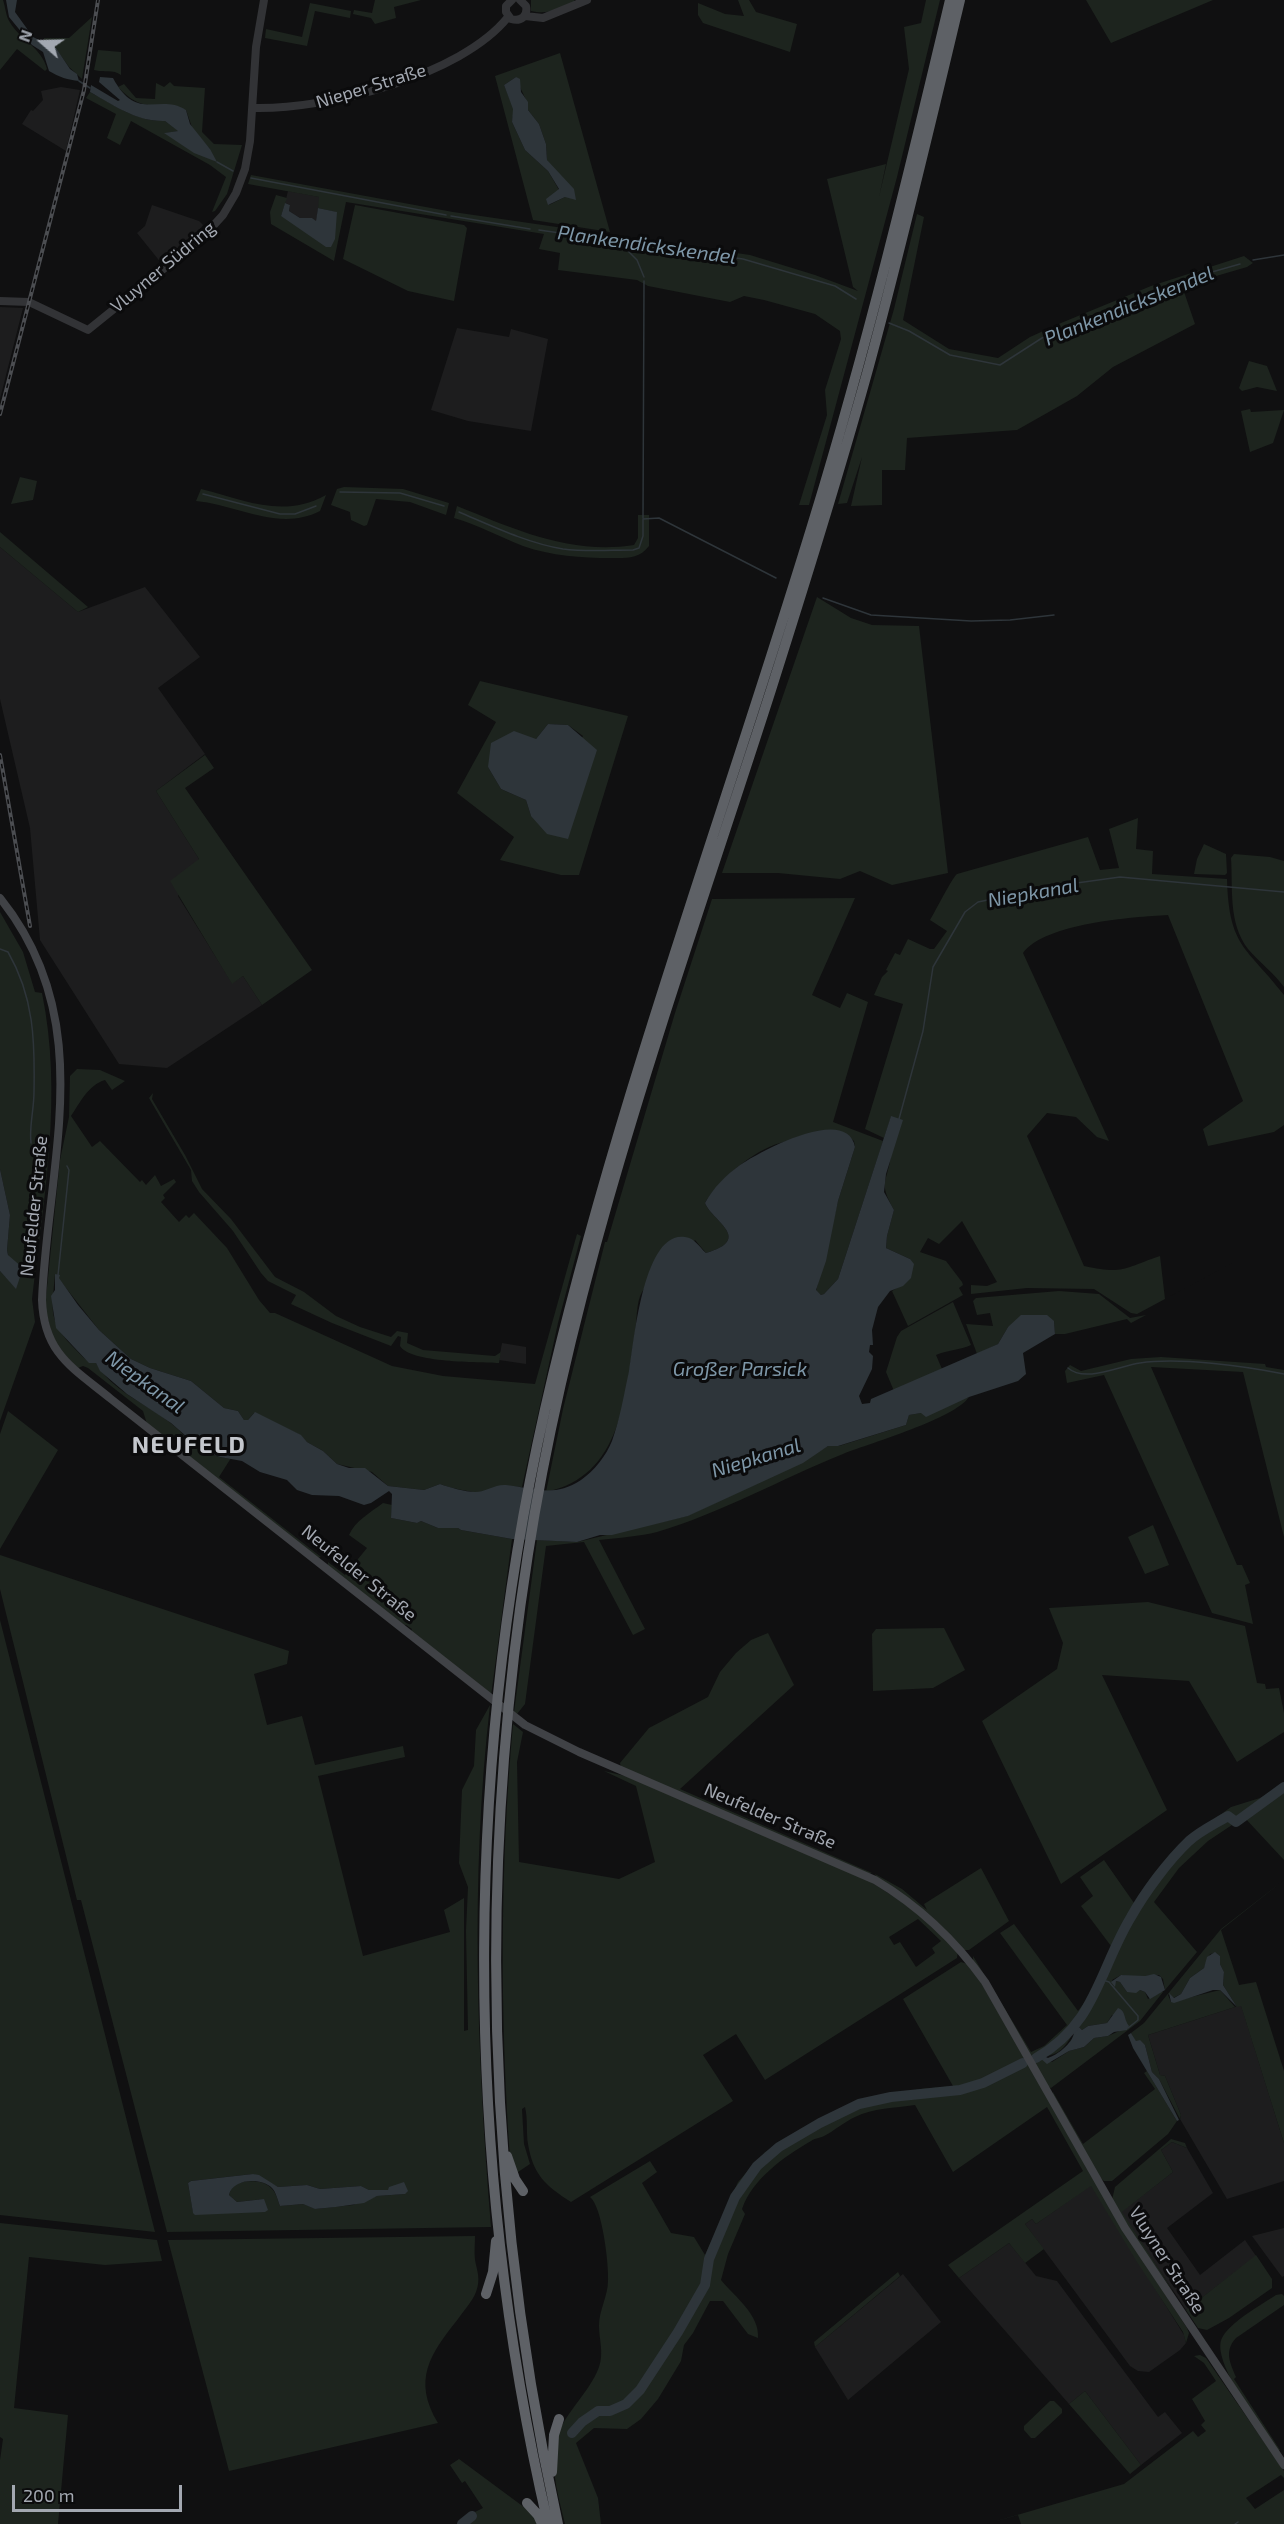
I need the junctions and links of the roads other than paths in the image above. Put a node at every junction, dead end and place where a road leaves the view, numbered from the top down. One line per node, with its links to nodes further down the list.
1 (264, 0): 9 (street, Vluyner Südring)
2 (512, 0): 8 (street)
3 (522, 0): 7 (street)
4 (587, 0): 7 (street)
5 (950, 0): 11 (highway)
6 (960, 0): 11 (highway)
7 (525, 16): 8 (street)
8 (508, 17): 9 (street, Nieper Straße)
9 (253, 108): 10 (street, Vluyner Südring)
10 (0, 301)
11 (824, 502): 13 (highway)
12 (0, 898): 14 (main road, Neufelder Straße)
13 (523, 1549): 15 (highway); 17 (highway)
14 (1030, 2062): 20 (main road, Vluyner Straße)
15 (500, 2118): 16 (highway); 21 (highway)
16 (523, 2191)
17 (498, 2214): 18 (highway); 24 (highway)
18 (486, 2294)
19 (559, 2419): 21 (highway)
20 (1284, 2465)
21 (552, 2499): 25 (highway)
22 (527, 2503): 23 (highway)
23 (542, 2524)
24 (548, 2524)
25 (558, 2524)

